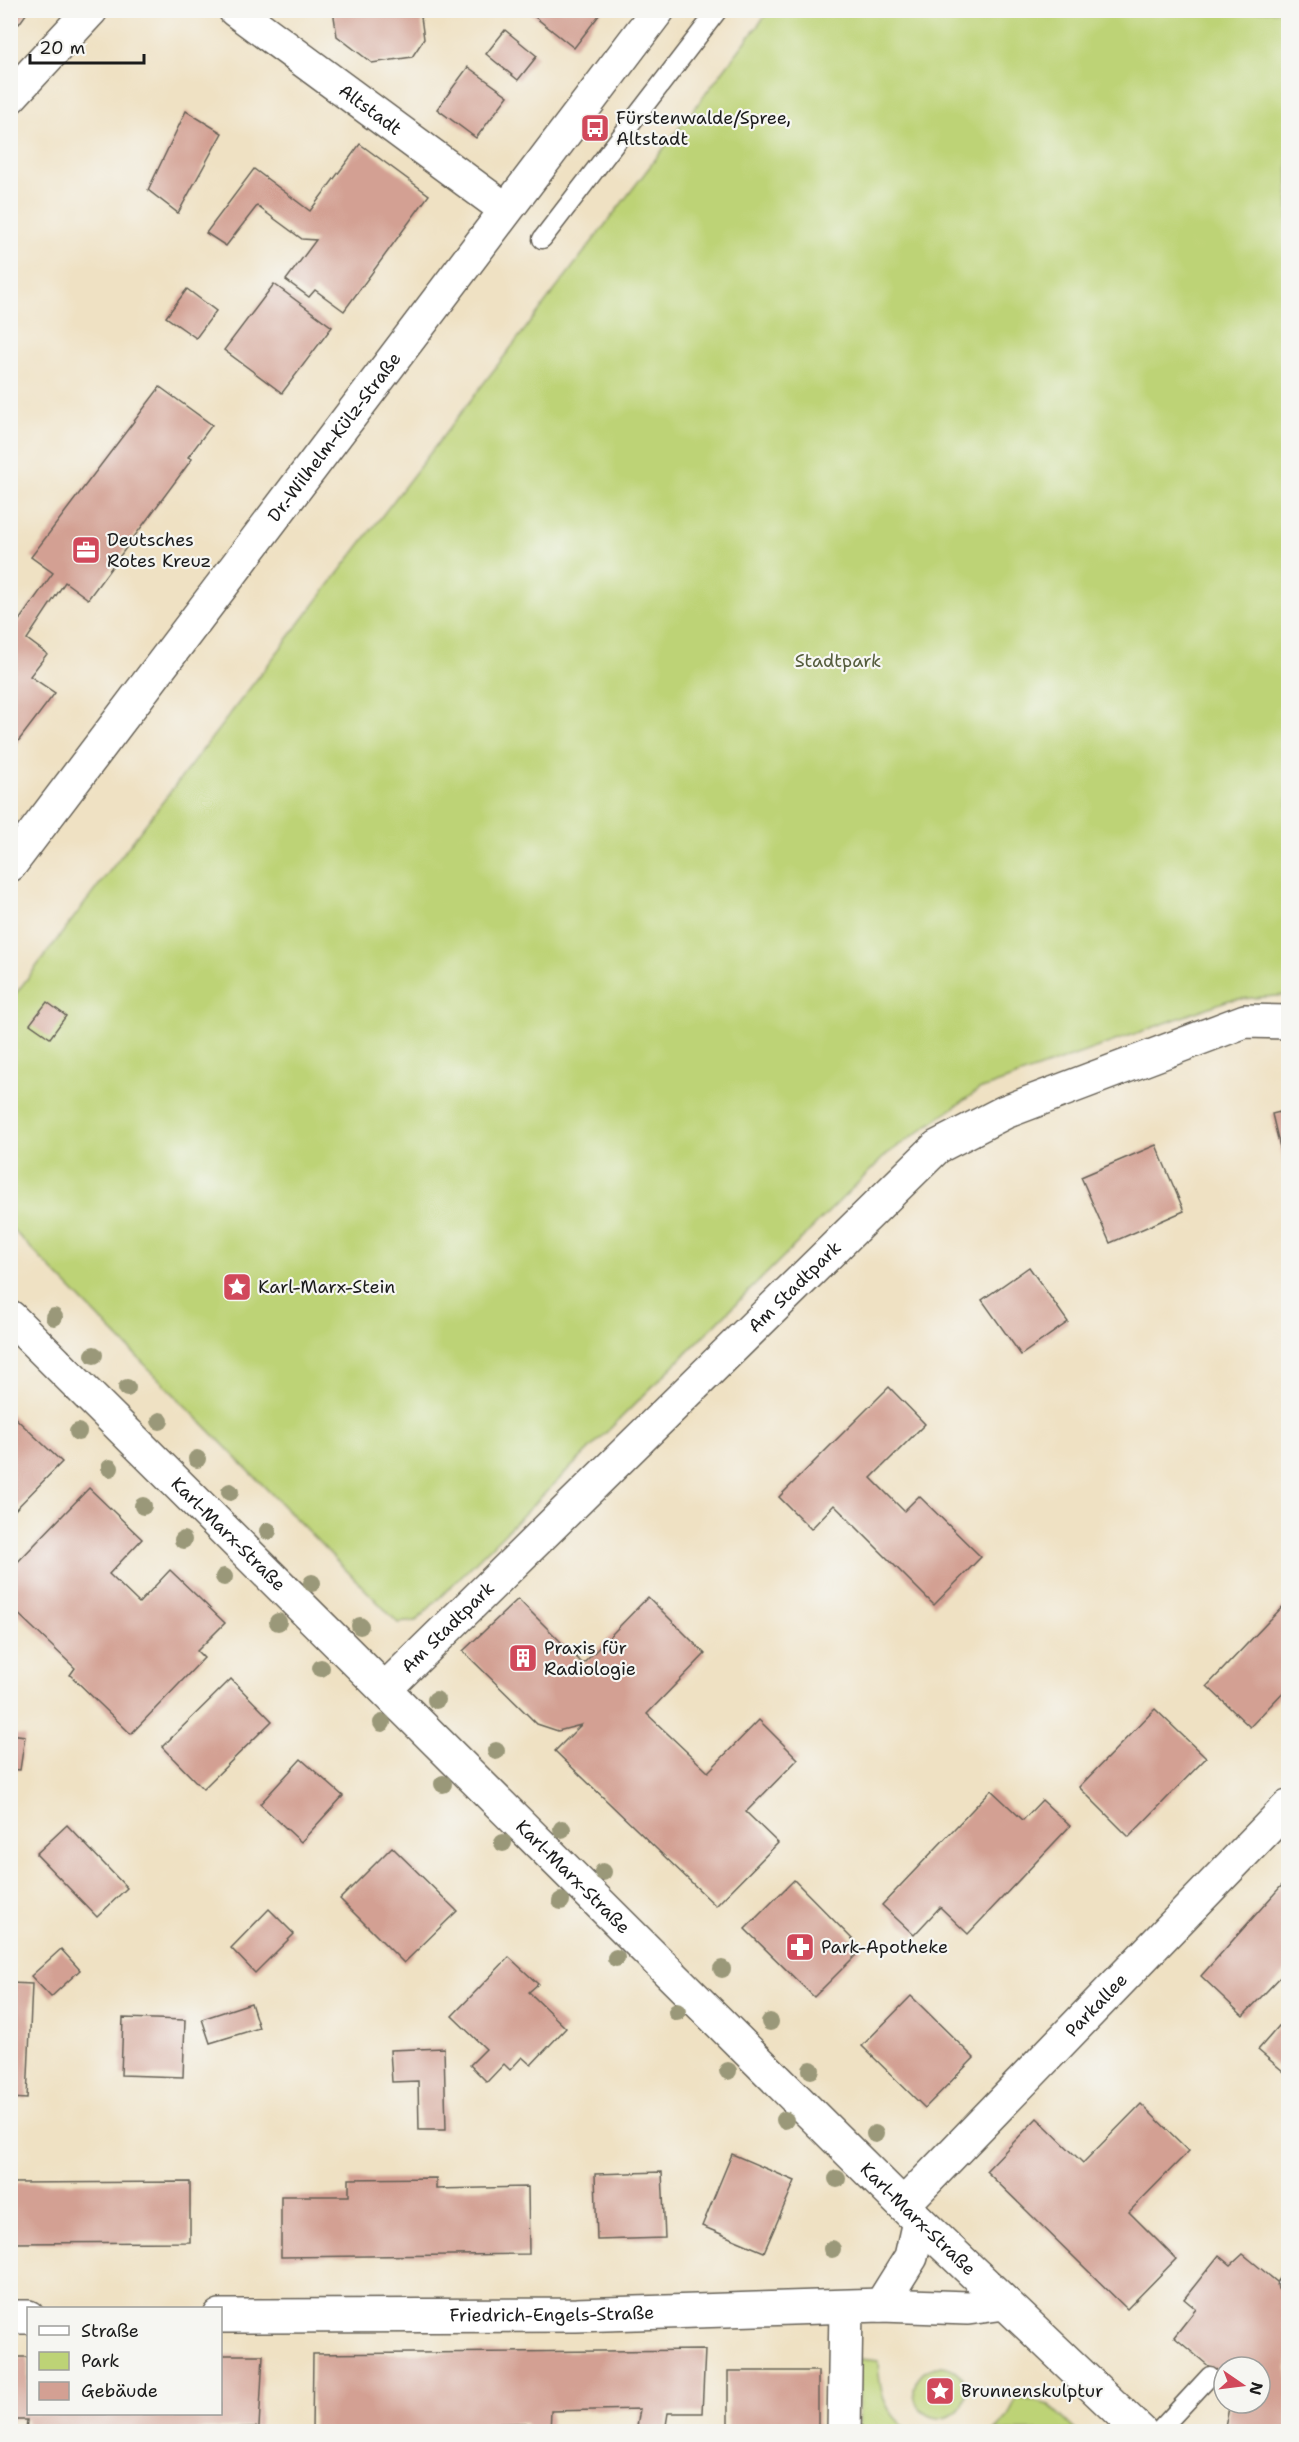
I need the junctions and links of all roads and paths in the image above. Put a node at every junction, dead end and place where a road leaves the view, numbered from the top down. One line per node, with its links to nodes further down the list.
1 (91, 10): 5 (street)
2 (235, 10): 6 (street, Altstadt)
3 (657, 10): 6 (street, Dr.-Wilhelm-Külz-Straße)
4 (718, 10): 7 (lane)
5 (10, 96)
6 (506, 209): 8 (street, Dr.-Wilhelm-Külz-Straße)
7 (542, 239)
8 (10, 865)
9 (1288, 1022): 11 (street, Am Stadtpark)
10 (10, 1317): 11 (street, Karl-Marx-Straße)
11 (385, 1689): 13 (street, Karl-Marx-Straße)
12 (1288, 1807): 13 (street, Parkallee)
13 (911, 2213): 14 (street, Karl-Marx-Straße); 15 (street)
14 (1005, 2303): 15 (street, Friedrich-Engels-Straße); 22 (street, Karl-Marx-Straße)
15 (881, 2305): 16 (street, Friedrich-Engels-Straße)
16 (846, 2307): 17 (street, Friedrich-Engels-Straße); 21 (street)
17 (222, 2316)
18 (10, 2317): 19 (street)
19 (27, 2317)
20 (1210, 2376): 23 (lane)
21 (844, 2432)
22 (1141, 2432)
23 (1158, 2432)

